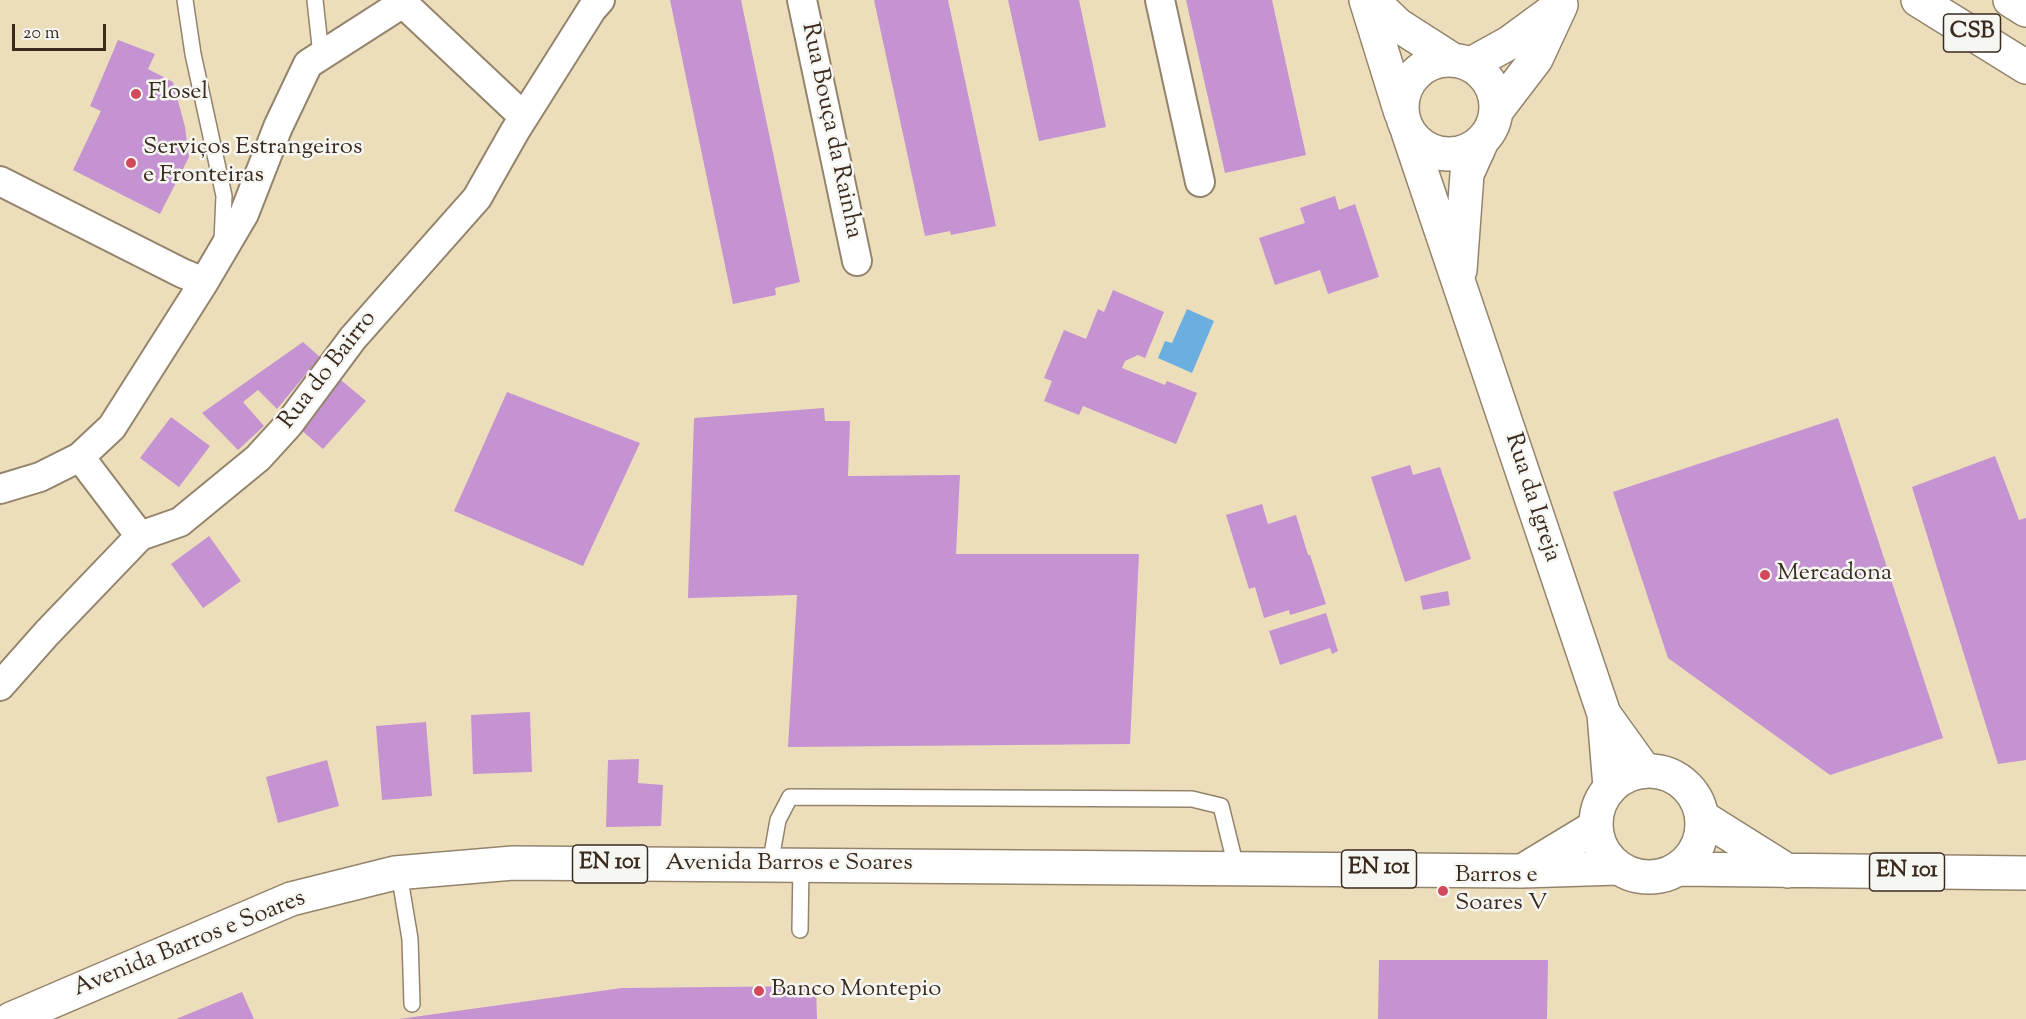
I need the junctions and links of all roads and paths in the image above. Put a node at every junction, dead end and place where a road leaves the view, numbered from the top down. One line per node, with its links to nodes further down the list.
1 (185, 0): 21 (lane)
2 (315, 0): 12 (lane)
3 (600, 0): 16 (street, Rua do Bairro)
4 (802, 0): 22 (street, Rua Bouça da Rainha)
5 (1160, 0): 20 (street)
6 (1365, 0): 17 (main road, Rua da Igreja)
7 (1372, 0): 13 (main road)
8 (1918, 0): 14 (main road, CSB)
9 (2010, 0): 11 (main road, CSB)
10 (1564, 3): 13 (main road); 15 (main road)
11 (2026, 10)
12 (321, 55): 16 (street); 21 (street)
13 (1460, 61): 15 (main road); 17 (main road)
14 (2026, 67)
15 (1497, 110): 18 (main road)
16 (524, 117): 27 (street, Rua do Bairro)
17 (1405, 122): 18 (main road); 24 (main road, Rua da Igreja)
18 (1482, 141): 24 (main road, Rua da Igreja)
19 (0, 181): 23 (street)
20 (1200, 182)
21 (222, 250): 23 (street)
22 (857, 261)
23 (193, 278): 25 (street)
24 (1459, 281): 29 (main road, Rua da Igreja)
25 (80, 457): 26 (street); 27 (street)
26 (0, 489)
27 (140, 536): 28 (street, Rua do Bairro)
28 (0, 686)
29 (1604, 714): 30 (main road, Rua da Igreja); 31 (main road, Rua da Igreja)
30 (1645, 771): 31 (main road); 32 (main road)
31 (1610, 787): 33 (main road)
32 (1702, 817): 37 (main road); 39 (main road)
33 (1596, 827): 36 (main road); 38 (main road)
34 (785, 865): 35 (main road, Avenida Barros e Soares / EN 101); 35 (lane); 40 (main road, Avenida Barros e Soares / EN 101); 42 (lane)
35 (1236, 867): 38 (main road, Avenida Barros e Soares / EN 101)
36 (1618, 868): 37 (main road); 38 (main road, Avenida Barros e Soares / EN 101)
37 (1678, 870): 39 (main road, EN 101)
38 (1522, 871)
39 (1788, 871): 41 (main road, EN 101)
40 (399, 873): 43 (lane); 44 (main road, Avenida Barros e Soares / EN 101)
41 (2026, 873)
42 (800, 930)
43 (412, 1004)
44 (11, 1019)

